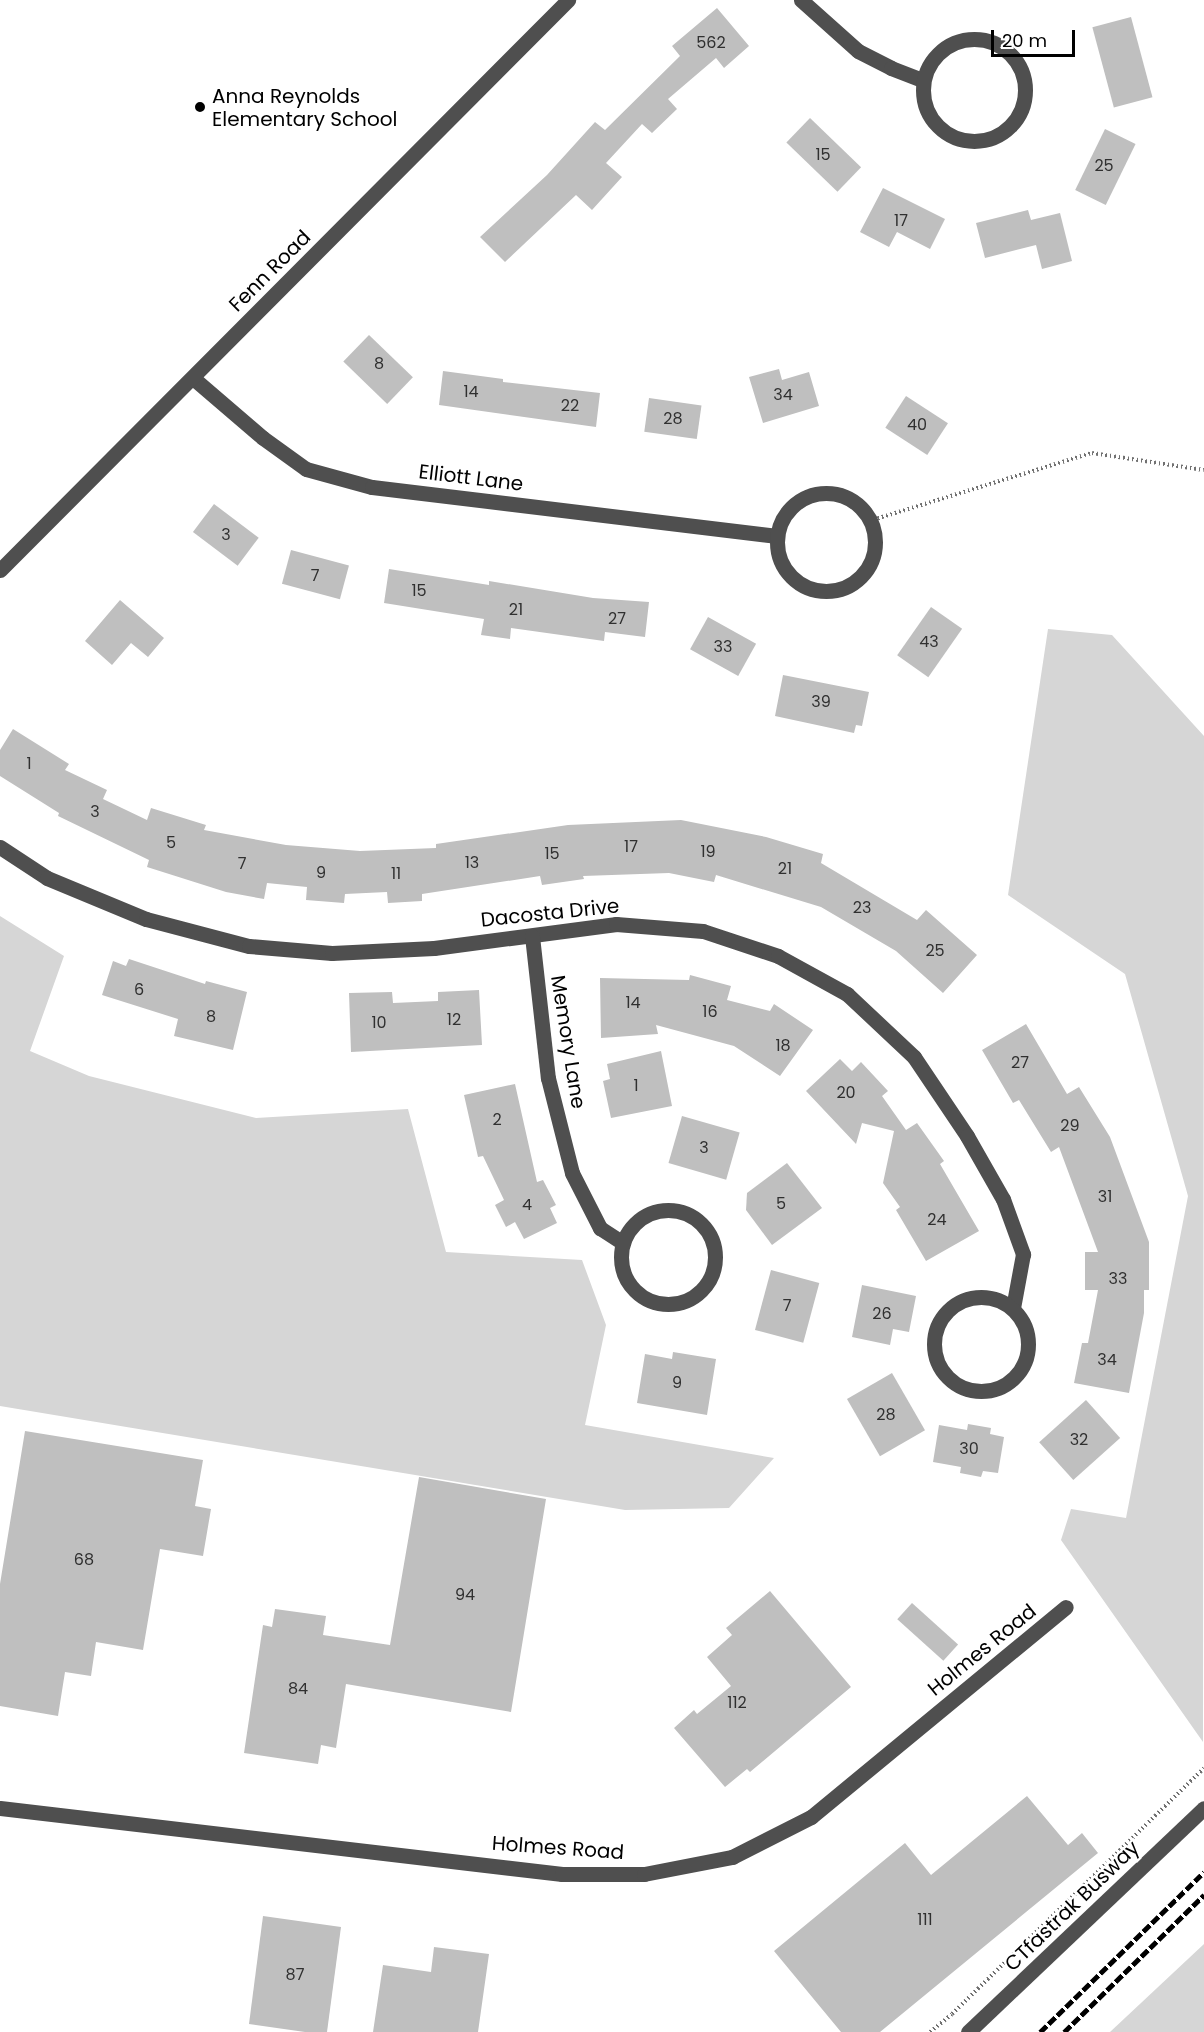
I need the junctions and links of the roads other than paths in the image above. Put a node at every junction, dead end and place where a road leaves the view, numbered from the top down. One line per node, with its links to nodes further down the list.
1 (568, 0): 4 (street, Fenn Road)
2 (801, 0): 3 (street)
3 (923, 80): 3 (street)
4 (193, 378): 5 (street, Elliott Lane); 6 (street, Fenn Road)
5 (777, 536): 5 (street)
6 (0, 570)
7 (0, 847): 8 (street, Dacosta Drive)
8 (532, 936): 9 (street, Memory Lane); 10 (street, Dacosta Drive)
9 (623, 1243): 9 (street)
10 (1013, 1308): 10 (street)
11 (1066, 1607): 12 (street, Holmes Road)
12 (0, 1808)
13 (1204, 1808): 14 (street, CTfastrak Busway)
14 (968, 2032)

